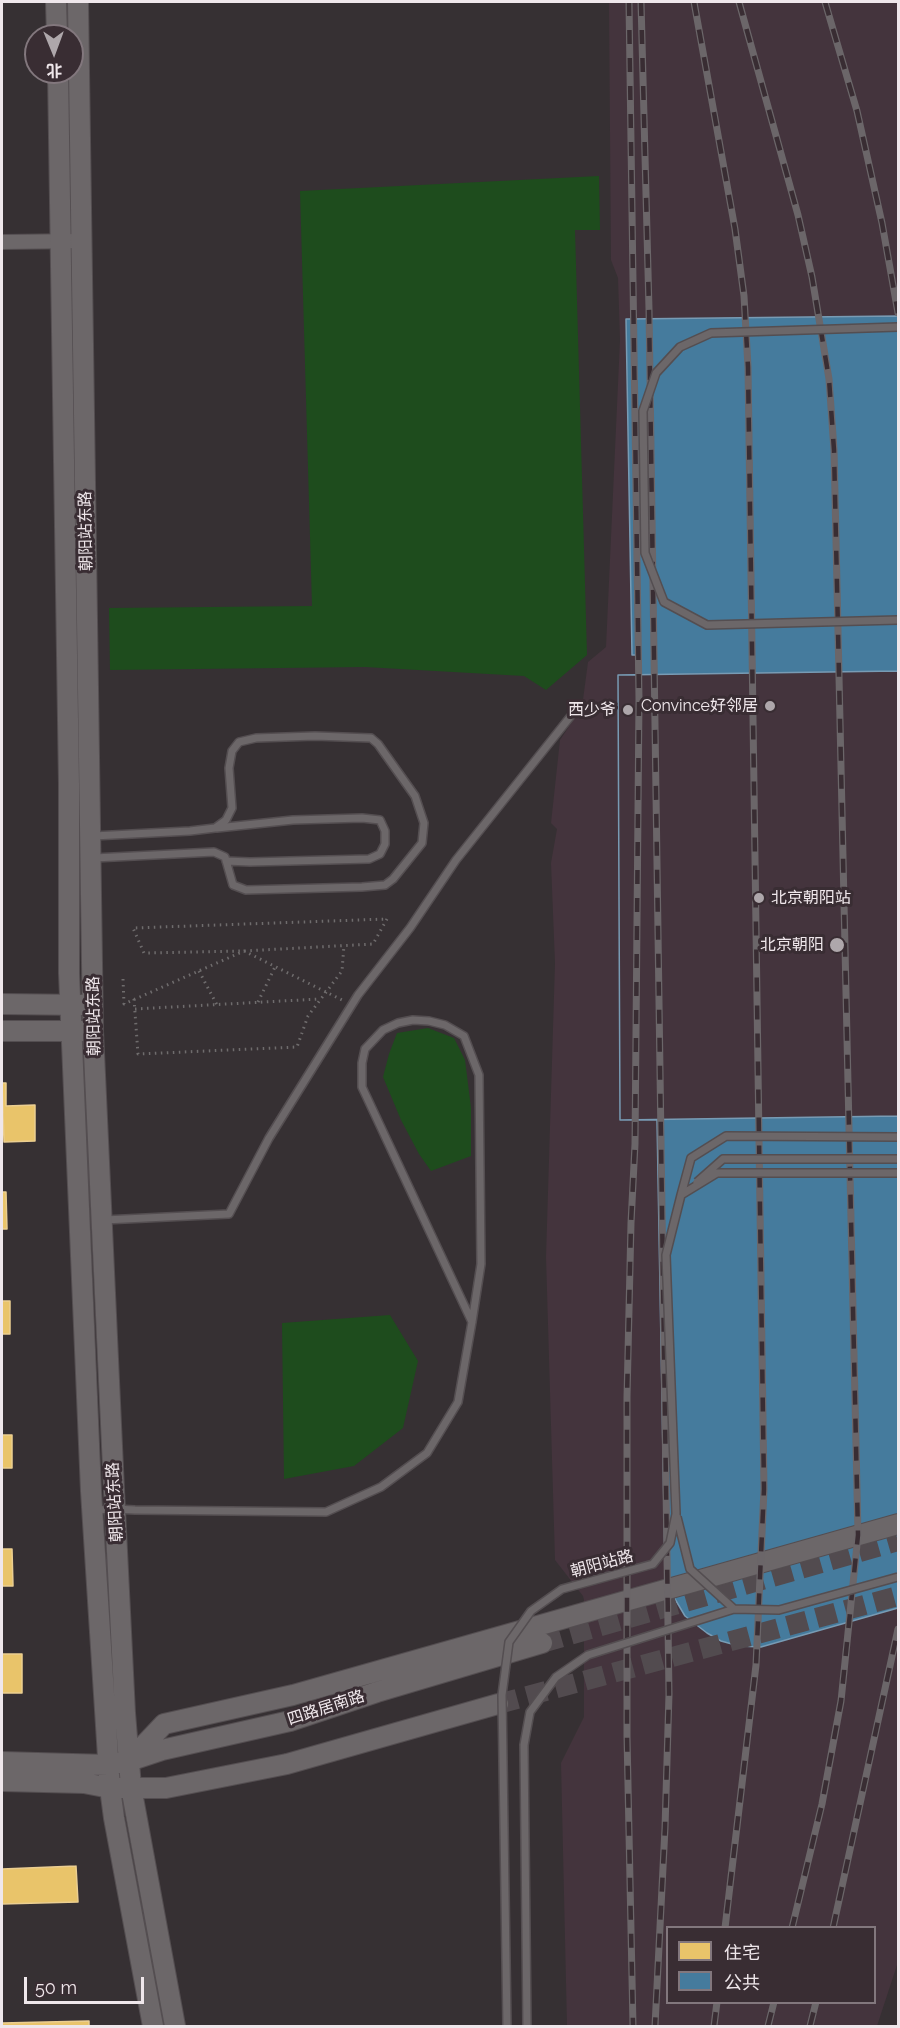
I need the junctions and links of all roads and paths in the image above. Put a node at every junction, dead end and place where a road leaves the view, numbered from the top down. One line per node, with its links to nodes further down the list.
1 (56, 2): 3 (main road)
2 (78, 2): 6 (main road, 朝阳站东路)
3 (57, 24)
4 (58, 84): 5 (main road, 朝阳站东路)
5 (61, 241): 6 (street); 7 (street); 25 (main road, 朝阳站东路)
6 (82, 241): 12 (main road, 朝阳站东路)
7 (2, 242)
8 (898, 327): 9 (lane, bridge)
9 (898, 620)
10 (570, 717): 28 (lane)
11 (214, 828): 12 (lane); 14 (lane); 14 (lane)
12 (91, 836): 13 (main road, 朝阳站东路)
13 (91, 858): 14 (lane); 26 (main road, 朝阳站东路)
14 (226, 861)
15 (344, 945): 16 (path); 16 (path); 20 (path)
16 (244, 951): 17 (path); 18 (path)
17 (275, 967): 20 (path); 23 (path)
18 (199, 971): 21 (path); 27 (path)
19 (123, 979): 21 (path)
20 (325, 992): 22 (path); 28 (path)
21 (134, 999): 29 (path)
22 (319, 999): 23 (path); 29 (path)
23 (258, 1002): 27 (path)
24 (2, 1004): 25 (main road)
25 (71, 1005): 26 (main road); 32 (main road, 朝阳站东路)
26 (93, 1005): 30 (main road, 朝阳站东路)
27 (217, 1005): 29 (path)
28 (352, 1005): 37 (lane)
29 (135, 1009)
30 (93, 1030): 32 (main road); 37 (main road, 朝阳站东路)
31 (2, 1031): 32 (main road)
32 (72, 1032): 40 (main road, 朝阳站东路)
33 (898, 1137): 36 (lane, 朝阳站路, bridge)
34 (898, 1159): 36 (lane, bridge)
35 (898, 1173): 36 (lane, bridge)
36 (681, 1196): 41 (lane, 朝阳站路, bridge)
37 (102, 1220): 39 (main road, 朝阳站东路)
38 (472, 1322): 38 (lane); 39 (lane)
39 (115, 1509): 40 (lane); 47 (main road, 朝阳站东路)
40 (92, 1510): 49 (main road, 朝阳站东路)
41 (676, 1515): 44 (lane, bridge); 55 (lane, 朝阳站路, bridge)
42 (898, 1524): 47 (main road)
43 (898, 1577): 44 (lane, bridge)
44 (734, 1609): 56 (lane, bridge)
45 (542, 1642): 47 (main road, 四路居南路)
46 (498, 1704): 51 (main road)
47 (129, 1761): 49 (main road, 四路居南路); 51 (main road, 朝阳站东路)
48 (2, 1762): 49 (main road, 四路居南路)
49 (108, 1765): 52 (main road, 朝阳站东路)
50 (2, 1781): 52 (main road)
51 (131, 1787): 52 (main road); 54 (main road, 朝阳站东路)
52 (110, 1788): 53 (main road, 朝阳站东路)
53 (153, 2026)
54 (176, 2026)
55 (507, 2026)
56 (527, 2026)

